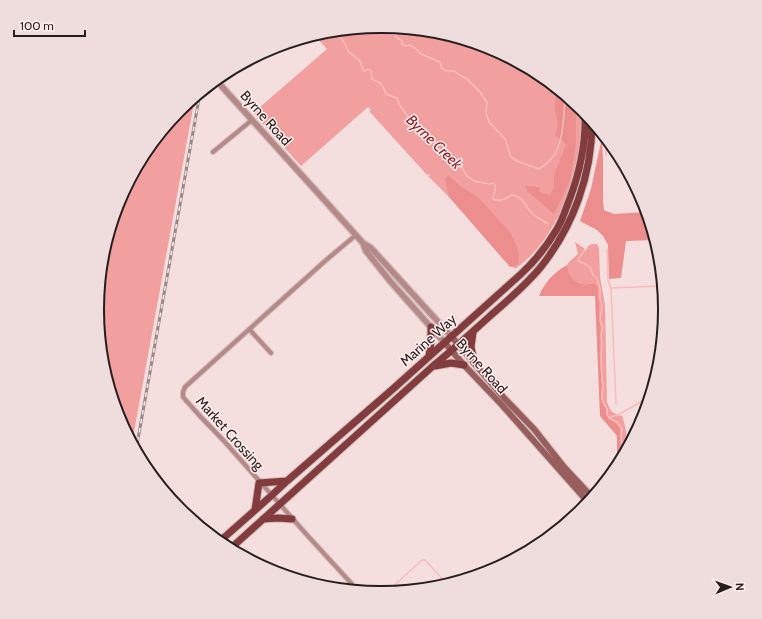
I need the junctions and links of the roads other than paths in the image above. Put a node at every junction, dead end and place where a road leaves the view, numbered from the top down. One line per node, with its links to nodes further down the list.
1 (220, 85): 2 (street, Byrne Road)
2 (252, 120): 5 (street); 6 (street, Byrne Road)
3 (585, 123): 11 (main road, Marine Way)
4 (592, 131): 10 (main road, Marine Way)
5 (213, 152)
6 (356, 235): 7 (street, Byrne Road); 9 (street, Market Crossing)
7 (362, 243): 8 (street, Byrne Road); 11 (street, Byrne Road)
8 (431, 327): 12 (street, Byrne Road); 16 (main road)
9 (250, 330): 15 (street); 21 (street, Market Crossing)
10 (473, 332): 13 (main road, Marine Way); 17 (main road)
11 (451, 336): 12 (main road, Marine Way); 13 (main road, Byrne Road)
12 (444, 342): 14 (main road, Byrne Road); 16 (main road, Marine Way)
13 (459, 345): 14 (main road, Marine Way); 17 (main road, Byrne Road)
14 (451, 351): 18 (main road, Marine Way); 19 (main road, Byrne Road)
15 (271, 353)
16 (429, 356): 20 (main road, Marine Way)
17 (474, 362): 22 (main road, Byrne Road)
18 (433, 366): 19 (main road); 25 (main road, Marine Way)
19 (464, 366): 24 (main road, Byrne Road)
20 (287, 480): 21 (main road); 23 (main road, Marine Way)
21 (260, 482): 23 (street, Market Crossing); 26 (main road)
22 (588, 493)
23 (271, 496): 25 (street, Market Crossing); 26 (main road, Marine Way)
24 (584, 497)
25 (279, 504): 27 (street, Market Crossing); 28 (main road, Marine Way)
26 (255, 510): 29 (main road, Marine Way)
27 (292, 518): 28 (main road); 31 (street, Market Crossing)
28 (263, 519): 30 (main road, Marine Way)
29 (224, 537)
30 (235, 544)
31 (352, 584)

